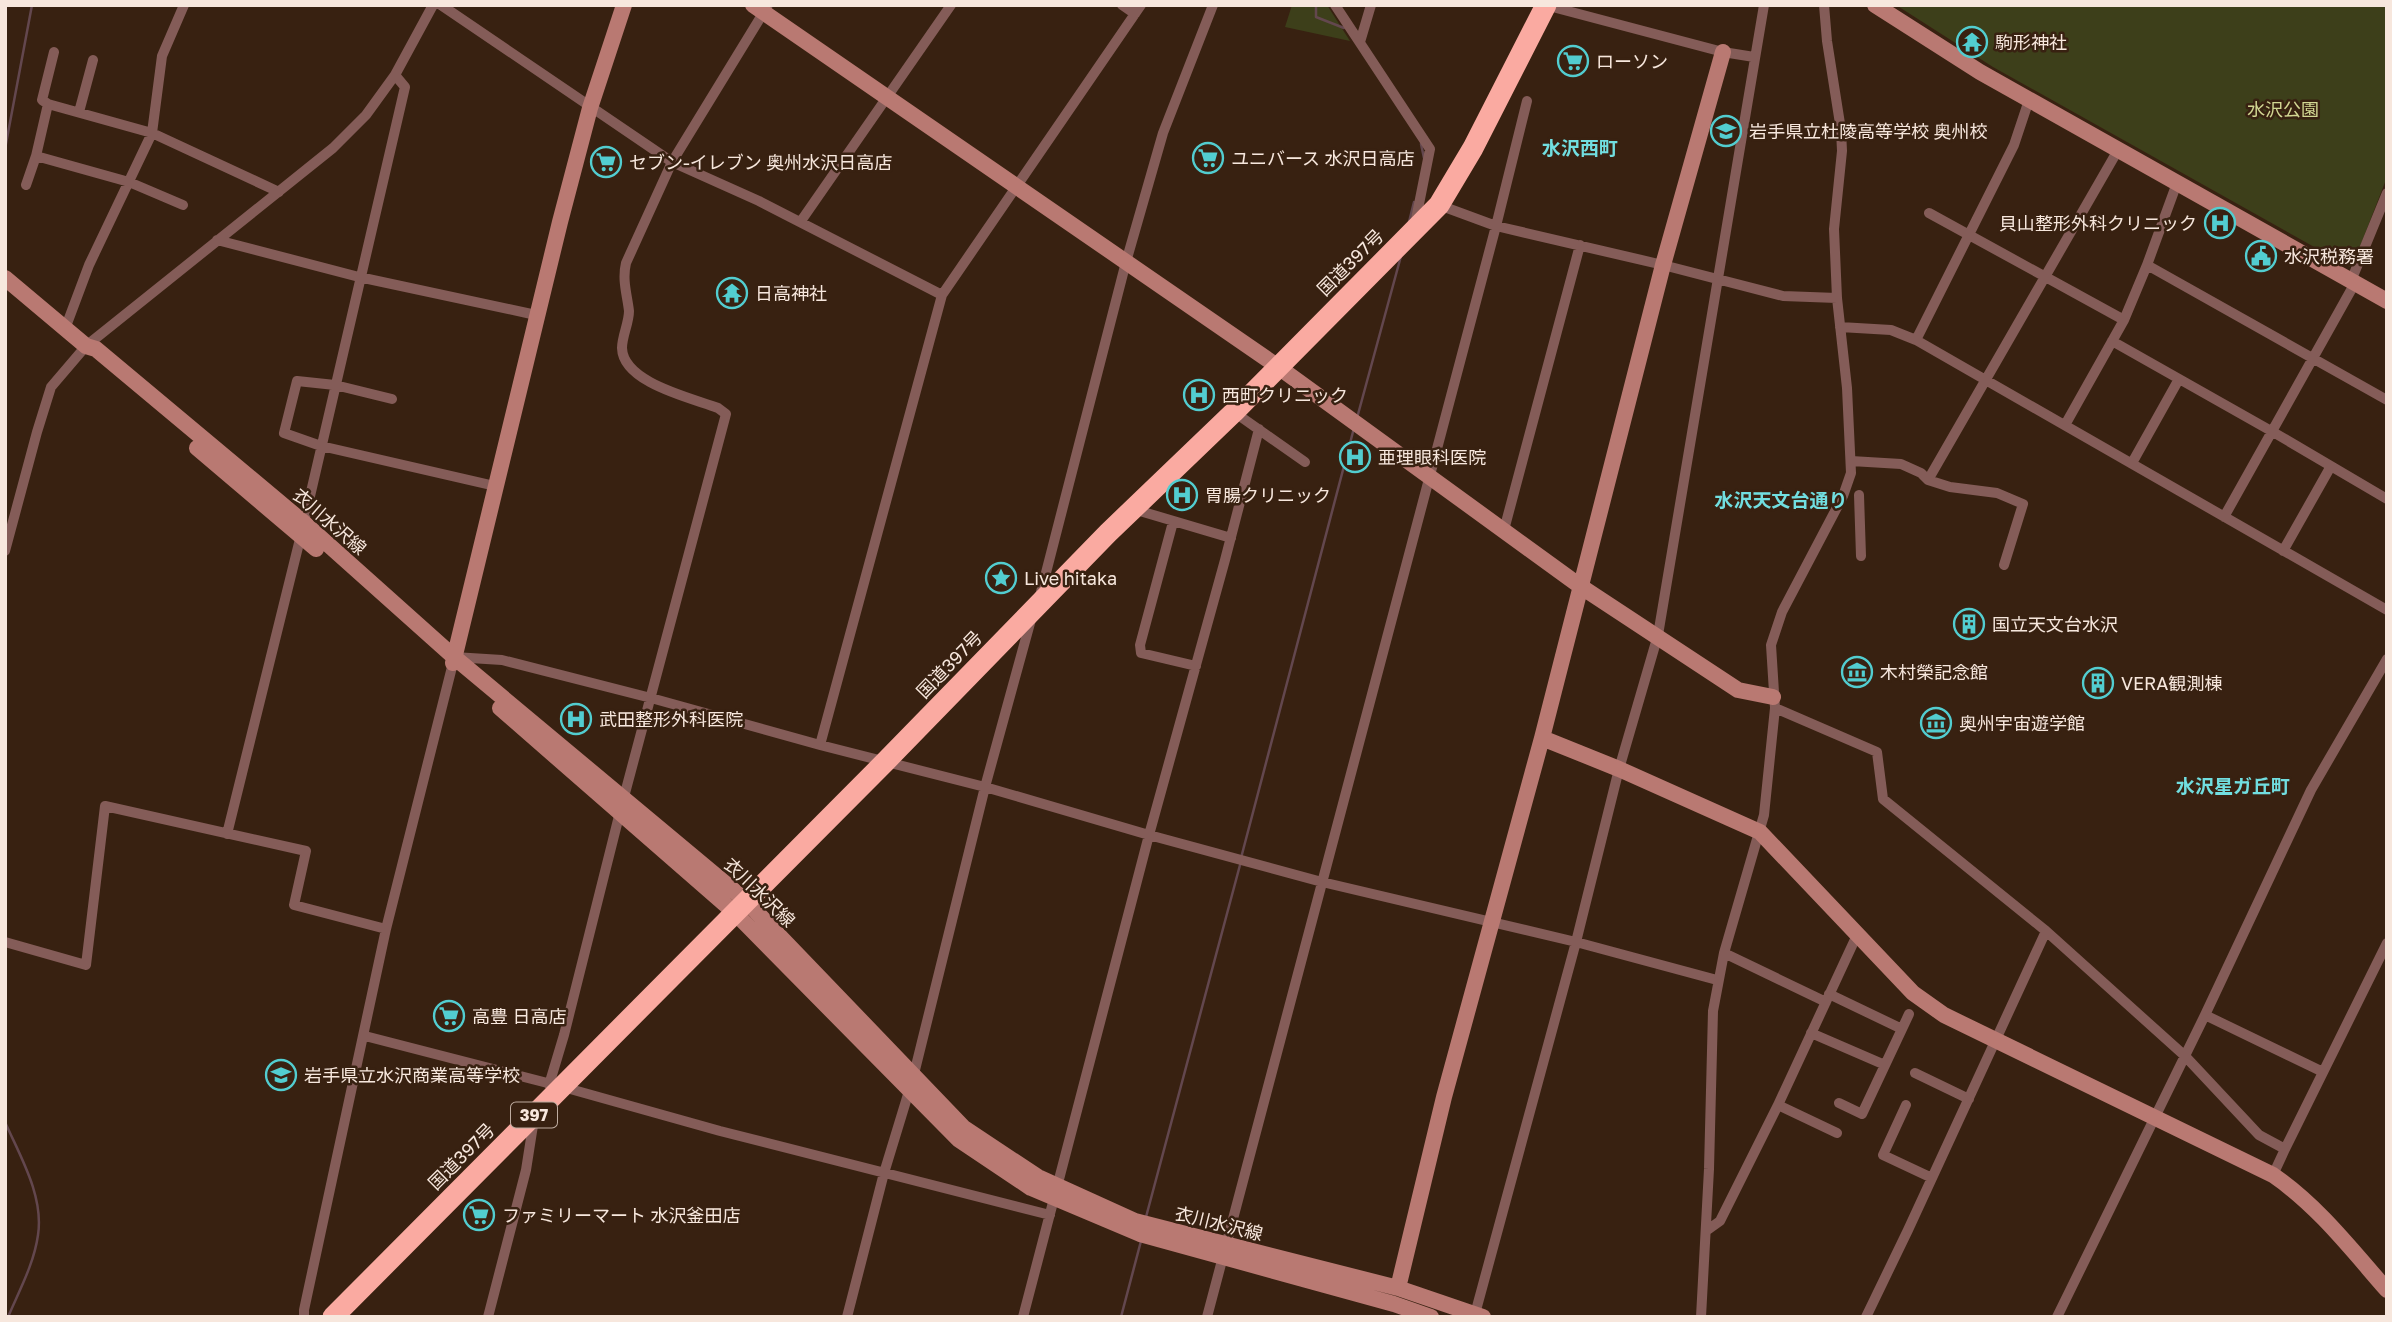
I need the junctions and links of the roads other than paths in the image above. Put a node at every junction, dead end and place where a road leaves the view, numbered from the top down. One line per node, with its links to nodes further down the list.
1 (184, 5): 28 (street)
2 (433, 5): 21 (street)
3 (441, 5): 26 (street)
4 (624, 5): 26 (street)
5 (951, 5): 22 (street)
6 (1122, 5): 15 (street)
7 (1213, 5): 47 (street)
8 (1335, 5): 16 (street)
9 (1371, 5): 16 (street)
10 (1546, 5): 18 (street); 39 (highway, 国道397号 / 397)
11 (1764, 5): 19 (street)
12 (1824, 5): 56 (street)
13 (1875, 5): 23 (street)
14 (761, 8): 22 (street); 31 (street)
15 (1138, 10): 35 (street)
16 (1360, 42): 43 (street)
17 (54, 52): 25 (street)
18 (1723, 52): 19 (street); 48 (street)
19 (1754, 57): 53 (street)
20 (93, 60): 27 (street)
21 (395, 75): 36 (street); 50 (street)
22 (888, 96): 35 (street); 41 (street)
23 (2029, 100): 29 (street); 44 (street)
24 (1527, 101): 42 (street)
25 (48, 104): 27 (street); 30 (street)
26 (590, 108): 31 (street); 58 (street)
27 (79, 112): 28 (street)
28 (152, 133): 32 (street); 36 (street)
29 (2118, 150): 33 (street); 51 (street)
30 (36, 156): 32 (street); 34 (street)
31 (672, 162): 41 (street); 103 (street)
32 (129, 182): 38 (street); 61 (street)
33 (2177, 183): 49 (street); 54 (street)
34 (26, 185)
35 (1016, 185): 47 (street); 55 (street)
36 (279, 192): 45 (street)
37 (2386, 197): 54 (street)
38 (183, 205)
39 (1439, 205): 42 (street); 43 (highway, 国道397号 / 397)
40 (1929, 213): 44 (street)
41 (801, 221): 55 (street)
42 (1496, 226): 46 (street); 81 (street)
43 (1414, 229): 66 (highway, 国道397号 / 397)
44 (1968, 235): 51 (street); 62 (street)
45 (217, 240): 50 (street); 64 (street)
46 (1580, 245): 48 (street); 90 (street)
47 (1126, 262): 66 (street); 97 (street)
48 (1663, 265): 53 (street); 96 (street)
49 (2147, 265): 59 (street); 65 (street)
50 (359, 277): 58 (street); 69 (street)
51 (2045, 277): 59 (street); 68 (street)
52 (5, 278): 61 (street, 衣川水沢線)
53 (1717, 278): 56 (street); 99 (street)
54 (2353, 282): 57 (street); 65 (street)
55 (942, 295): 106 (street)
56 (1837, 298): 60 (street)
57 (2387, 301)
58 (536, 315): 83 (street)
59 (2124, 320): 63 (street)
60 (1840, 327): 62 (street); 77 (street)
61 (65, 329): 64 (street, 衣川水沢線)
62 (1916, 340): 68 (street)
63 (2112, 341): 67 (street); 73 (street)
64 (86, 346): 89 (street, 衣川水沢線); 92 (street)
65 (2313, 359): 71 (street); 75 (street)
66 (1277, 366): 72 (highway, 国道397号 / 397); 81 (street)
67 (2179, 379): 75 (street); 79 (street)
68 (1984, 380): 73 (street); 82 (street)
69 (335, 385): 70 (street); 76 (street); 76 (street)
70 (392, 398)
71 (2387, 400)
72 (1234, 412): 74 (street); 86 (highway, 国道397号 / 397)
73 (2065, 425): 79 (street)
74 (1259, 429): 78 (street); 91 (street)
75 (2273, 432): 80 (street); 87 (street)
76 (321, 446): 83 (street); 89 (street)
77 (1852, 461): 82 (street); 104 (street)
78 (1304, 462)
79 (2132, 463): 87 (street)
80 (2331, 467): 85 (street); 93 (street)
81 (1429, 475): 90 (street); 114 (street)
82 (1928, 480): 95 (street)
83 (495, 486): 101 (street)
84 (1859, 495): 94 (street)
85 (2387, 499)
86 (1133, 509): 88 (street); 97 (highway, 国道397号 / 397)
87 (2224, 517): 93 (street)
88 (1173, 522): 91 (street); 102 (street)
89 (302, 529): 101 (street, 衣川水沢線); 112 (street)
90 (1504, 530): 96 (street)
91 (1231, 538): 102 (street)
92 (5, 551)
93 (2283, 551): 98 (street)
94 (1861, 556)
95 (2004, 565)
96 (1580, 586): 99 (street); 105 (street)
97 (1036, 608): 107 (highway, 国道397号 / 397); 109 (street)
98 (2387, 610)
99 (1658, 635): 104 (street); 108 (street)
100 (2387, 659): 127 (street)
101 (453, 662): 103 (street); 110 (street, 衣川水沢線); 117 (street)
102 (1196, 666): 113 (street)
103 (651, 698): 106 (street); 110 (street)
104 (1774, 702): 111 (street); 118 (street)
105 (1542, 738): 108 (street); 116 (street)
106 (820, 745): 107 (street)
107 (886, 761): 109 (street); 115 (highway, 国道397号 / 397)
108 (1619, 769): 111 (street); 121 (street)
109 (985, 787): 113 (street); 136 (street)
110 (622, 805): 115 (street, 衣川水沢線); 137 (street)
111 (1759, 832): 119 (street); 123 (street)
112 (227, 834): 117 (street); 120 (street)
113 (1149, 835): 114 (street); 149 (street)
114 (1322, 881): 116 (street); 152 (street)
115 (740, 907): 136 (street, 衣川水沢線); 137 (highway, 国道397号 / 397)
116 (1492, 922): 121 (street); 153 (street)
117 (386, 929): 130 (street)
118 (2046, 931): 131 (street); 132 (street)
119 (1857, 935): 125 (street); 131 (street)
120 (5, 942)
121 (1576, 942): 124 (street); 155 (street)
122 (2387, 943): 134 (street)
123 (1724, 953): 124 (street); 125 (street)
124 (1717, 980): 151 (street)
125 (1827, 998): 128 (street); 129 (street)
126 (1909, 1014): 128 (street)
127 (2205, 1015): 132 (street); 134 (street)
128 (1902, 1029): 133 (street)
129 (1811, 1033): 133 (street); 140 (street)
130 (365, 1036): 137 (street); 157 (street)
131 (1996, 1041): 138 (street); 143 (street)
132 (2185, 1056): 143 (street); 145 (street)
133 (1885, 1065): 139 (street)
134 (2323, 1072): 145 (street)
135 (1915, 1073): 138 (street)
136 (911, 1085): 146 (street); 149 (street, 衣川水沢線)
137 (556, 1086): 142 (highway, 国道397号 / 397); 146 (street)
138 (1969, 1099): 148 (street)
139 (1839, 1103)
140 (1778, 1105): 144 (street); 151 (street)
141 (1906, 1105): 148 (street)
142 (535, 1114): 158 (highway, 国道397号 / 397); 159 (street)
143 (2154, 1117): 147 (street); 165 (street)
144 (1838, 1133)
145 (2285, 1149): 147 (street)
146 (884, 1173): 150 (street); 160 (street)
147 (2273, 1175): 154 (street)
148 (1932, 1178): 164 (street)
149 (1056, 1192): 150 (street); 152 (street, 衣川水沢線)
150 (1050, 1216): 161 (street)
151 (1706, 1231): 156 (street)
152 (1224, 1250): 153 (street, 衣川水沢線); 162 (street); 163 (street, 衣川水沢線)
153 (1398, 1288): 155 (street, 衣川水沢線)
154 (2387, 1290)
155 (1479, 1315)
156 (1704, 1315)
157 (304, 1317)
158 (333, 1317)
159 (488, 1317)
160 (847, 1317)
161 (1023, 1317)
162 (1207, 1317)
163 (1431, 1317)
164 (1866, 1317)
165 (2057, 1317)

